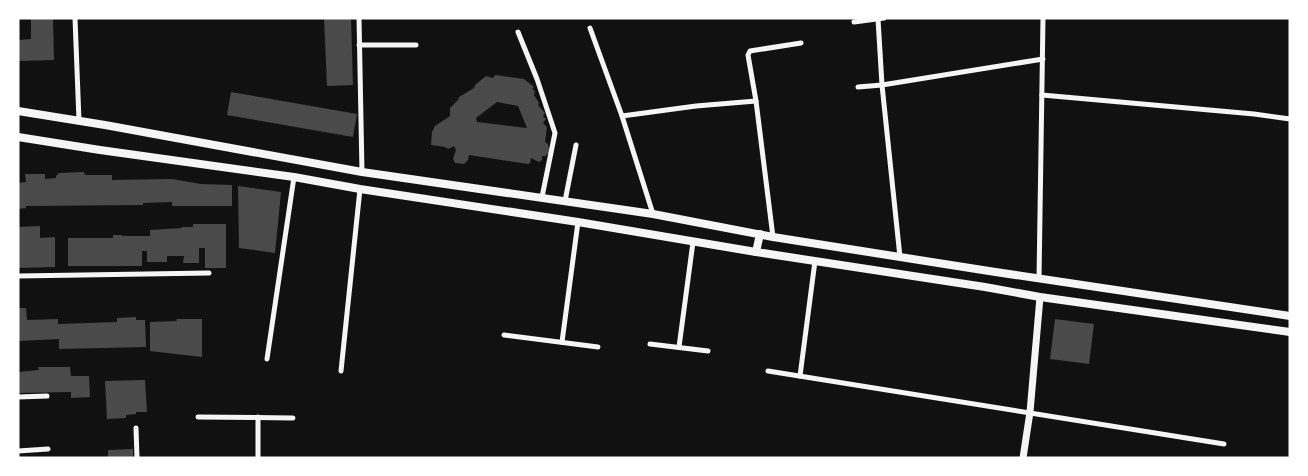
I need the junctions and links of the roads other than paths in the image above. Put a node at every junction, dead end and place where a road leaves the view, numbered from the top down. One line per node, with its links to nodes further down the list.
1 (75, 18): 19 (street)
2 (358, 18): 9 (street)
3 (881, 18): 5 (street); 12 (street)
4 (1043, 18): 11 (street)
5 (854, 22)
6 (590, 28): 17 (street)
7 (518, 32): 25 (street)
8 (801, 43): 15 (street)
9 (359, 45): 10 (street); 22 (street)
10 (416, 45)
11 (1042, 59): 12 (street); 14 (street)
12 (882, 85): 13 (street); 33 (street)
13 (858, 87)
14 (1042, 95): 18 (street); 37 (street)
15 (756, 101): 17 (street); 30 (street)
16 (18, 111): 19 (main road)
17 (622, 116): 27 (street)
18 (1290, 119)
19 (79, 121): 22 (main road)
20 (18, 137): 23 (main road)
21 (576, 145): 26 (street)
22 (362, 172): 25 (main road)
23 (294, 177): 24 (main road); 47 (street)
24 (360, 189): 28 (main road); 49 (street)
25 (542, 197): 26 (main road)
26 (565, 201): 27 (main road)
27 (653, 214): 29 (main road)
28 (578, 222): 31 (main road); 42 (street)
29 (760, 234): 30 (main road); 32 (main road)
30 (773, 237): 33 (main road)
31 (693, 242): 32 (main road); 45 (street)
32 (756, 252): 34 (main road)
33 (900, 256): 37 (main road)
34 (815, 261): 38 (main road); 50 (street)
35 (209, 273): 36 (street)
36 (18, 276)
37 (1039, 279): 39 (main road)
38 (1040, 297): 40 (main road); 53 (street)
39 (1290, 316)
40 (1290, 332)
41 (504, 335): 42 (street)
42 (562, 342): 44 (street)
43 (650, 344): 45 (street)
44 (598, 347)
45 (679, 347): 46 (street)
46 (708, 351)
47 (267, 359)
48 (768, 371): 50 (street)
49 (341, 372)
50 (800, 376): 53 (street)
51 (47, 396): 52 (street)
52 (18, 397)
53 (1030, 412): 58 (street); 63 (street)
54 (198, 417): 55 (street)
55 (258, 417): 56 (street); 62 (street)
56 (293, 417)
57 (136, 428): 61 (street)
58 (1224, 444)
59 (48, 449): 60 (street)
60 (18, 451)
61 (137, 458)
62 (258, 458)
63 (1023, 458)

